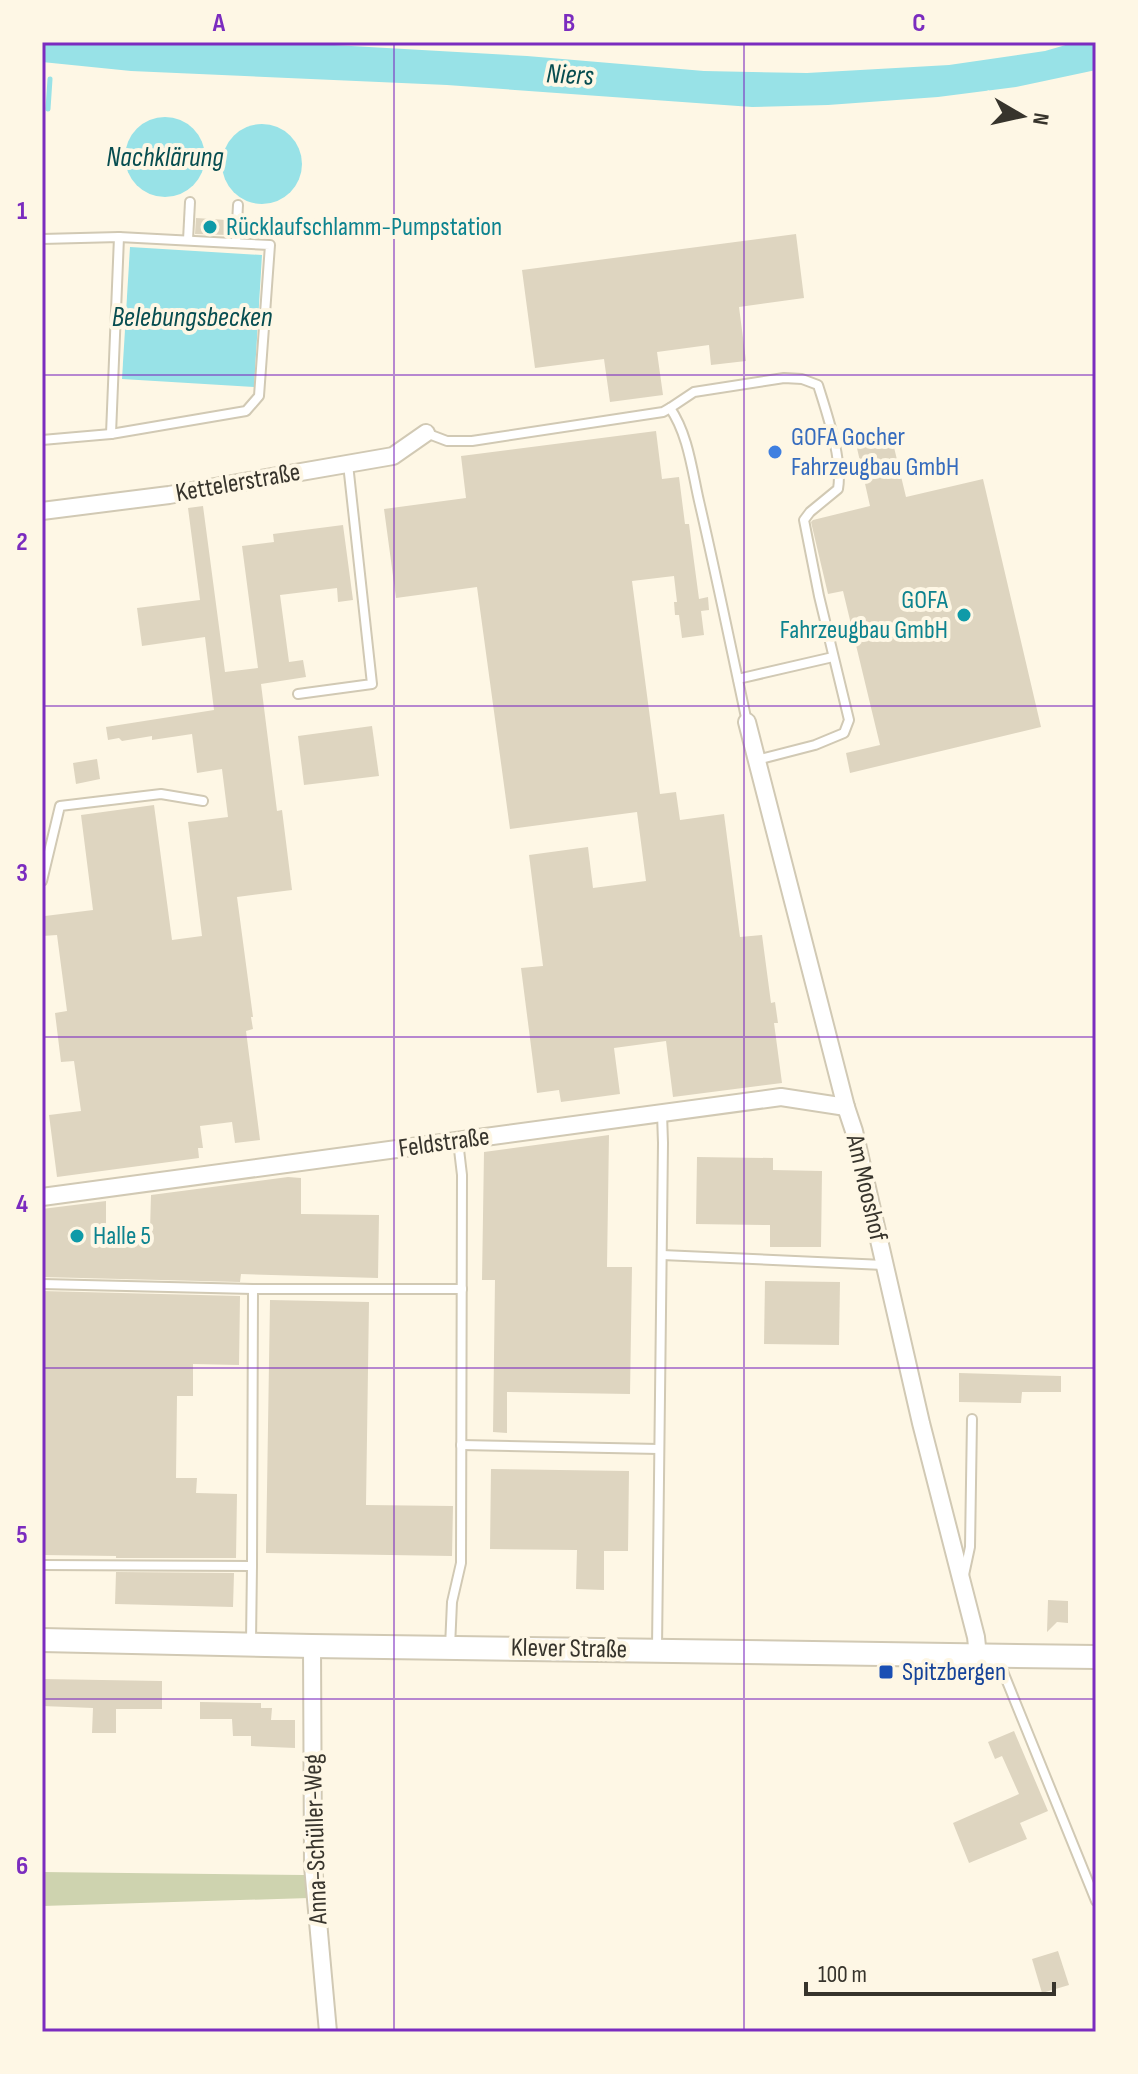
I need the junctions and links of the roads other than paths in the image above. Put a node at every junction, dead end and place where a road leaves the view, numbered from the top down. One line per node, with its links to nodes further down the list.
1 (190, 202): 5 (lane)
2 (238, 205): 6 (lane)
3 (119, 237): 4 (lane); 5 (lane); 9 (lane)
4 (42, 239)
5 (188, 240): 6 (lane)
6 (236, 242): 9 (lane)
7 (670, 408): 8 (lane); 13 (lane); 14 (lane)
8 (426, 433): 11 (street, Kettelerstraße)
9 (111, 434): 10 (lane)
10 (42, 440)
11 (348, 464): 12 (street, Kettelerstraße); 15 (lane)
12 (42, 511)
13 (833, 657): 14 (lane); 17 (lane)
14 (738, 679): 16 (lane)
15 (298, 694)
16 (747, 722): 17 (street, Am Mooshof)
17 (757, 761): 20 (street, Am Mooshof)
18 (203, 801): 19 (lane)
19 (42, 881)
20 (846, 1107): 21 (street, Feldstraße); 25 (street, Am Mooshof)
21 (662, 1113): 22 (street, Feldstraße); 24 (lane)
22 (458, 1141): 23 (street, Feldstraße); 28 (lane)
23 (42, 1197)
24 (662, 1255): 25 (lane); 31 (lane)
25 (884, 1265): 34 (street, Am Mooshof)
26 (42, 1284): 27 (lane)
27 (253, 1289): 28 (lane); 33 (lane)
28 (462, 1289): 30 (lane)
29 (972, 1419): 34 (lane)
30 (461, 1445): 31 (lane); 38 (lane)
31 (659, 1449): 39 (lane)
32 (42, 1565): 33 (lane)
33 (252, 1566): 36 (lane)
34 (963, 1584): 40 (street, Am Mooshof)
35 (42, 1640): 36 (street, Klever Straße)
36 (251, 1643): 37 (street, Klever Straße)
37 (312, 1646): 38 (street, Klever Straße); 43 (street, Anna-Schüller-Weg)
38 (450, 1647): 39 (street, Klever Straße)
39 (657, 1651): 40 (street, Klever Straße)
40 (989, 1656): 41 (street, Klever Straße); 42 (lane)
41 (1096, 1657)
42 (1096, 1901)
43 (328, 2032)

